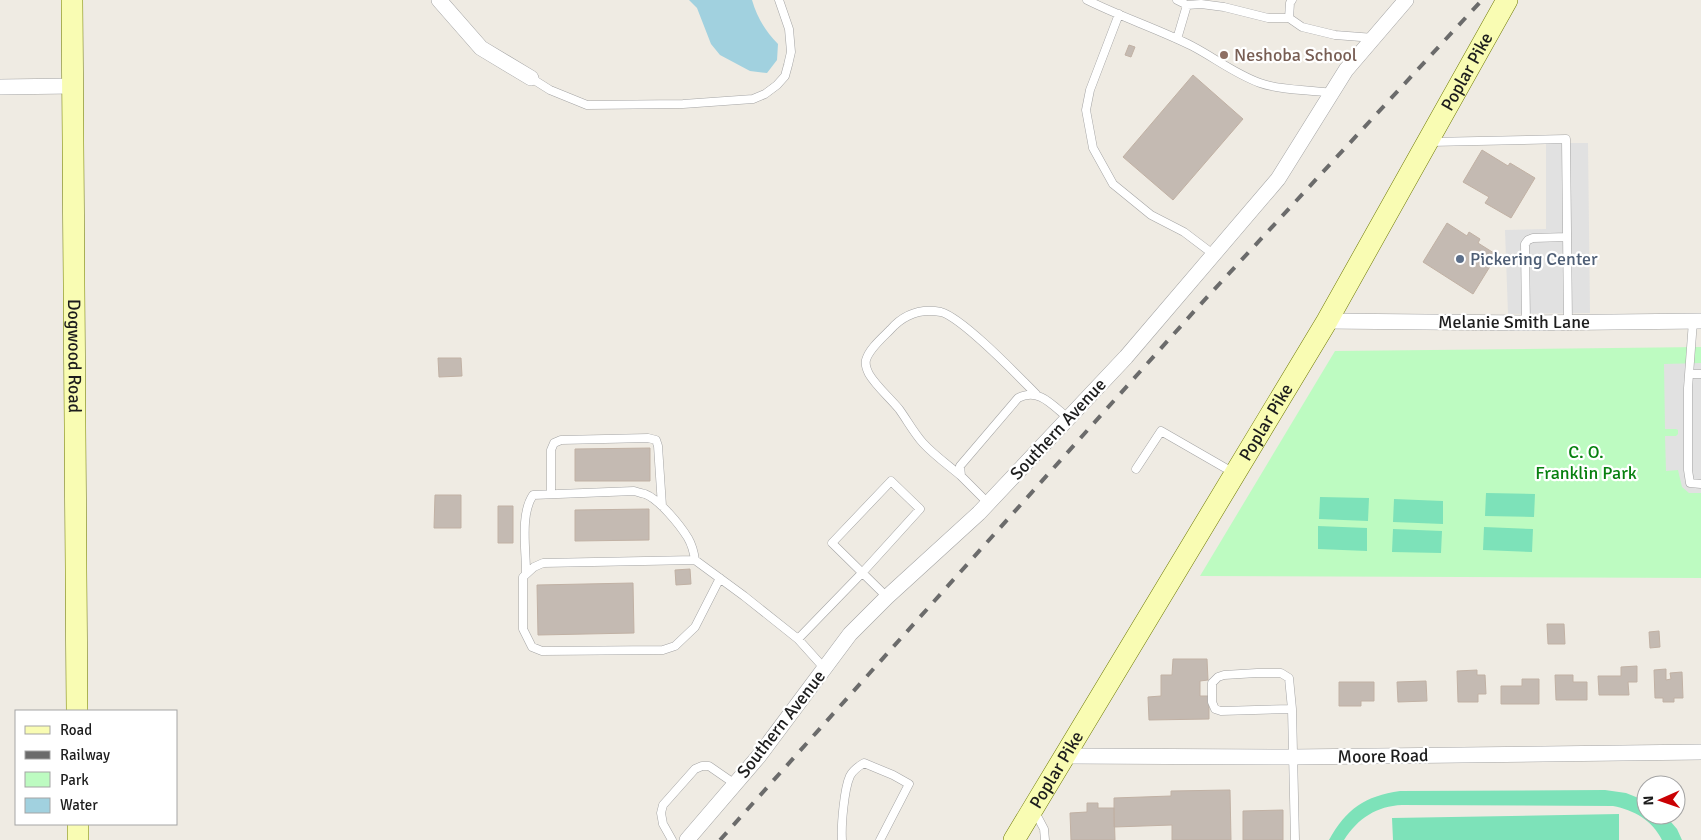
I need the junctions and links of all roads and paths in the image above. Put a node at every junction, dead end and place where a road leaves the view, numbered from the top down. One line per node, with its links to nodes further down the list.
1 (72, 0): 15 (main road, Dogwood Road)
2 (439, 0): 14 (street)
3 (779, 0): 14 (lane)
4 (1087, 0): 10 (lane)
5 (1177, 0): 9 (lane)
6 (1292, 0): 11 (lane)
7 (1406, 0): 12 (street, Southern Avenue)
8 (1507, 0): 18 (main road, Poplar Pike)
9 (1187, 5): 11 (lane); 13 (lane)
10 (1118, 14): 13 (lane); 20 (lane)
11 (1289, 18): 12 (lane)
12 (1374, 38): 17 (street, Southern Avenue)
13 (1177, 40): 17 (lane)
14 (531, 78)
15 (72, 86): 16 (street); 44 (main road, Dogwood Road)
16 (0, 87)
17 (1332, 93): 20 (street, Southern Avenue)
18 (1427, 142): 19 (lane); 21 (main road, Poplar Pike)
19 (1567, 237): 23 (lane); 24 (lane)
20 (1213, 254): 28 (street, Southern Avenue)
21 (1327, 321): 23 (street, Melanie Smith Lane); 30 (main road, Poplar Pike)
22 (1697, 321): 24 (street, Melanie Smith Lane); 25 (lane)
23 (1526, 323): 24 (street, Melanie Smith Lane)
24 (1568, 323)
25 (1689, 374): 26 (lane); 32 (lane)
26 (1701, 374)
27 (1036, 394): 28 (lane); 31 (lane); 31 (lane)
28 (1068, 418): 34 (street, Southern Avenue)
29 (1136, 469): 30 (lane)
30 (1235, 474): 46 (main road, Poplar Pike)
31 (961, 476): 34 (lane)
32 (1701, 484)
33 (552, 494): 35 (lane); 35 (lane); 37 (lane)
34 (988, 503): 40 (street, Southern Avenue)
35 (662, 506): 36 (lane)
36 (695, 560): 37 (lane); 39 (lane)
37 (526, 572): 39 (lane)
38 (862, 573): 38 (lane); 40 (lane); 41 (lane)
39 (720, 578): 41 (lane)
40 (887, 597): 42 (street, Southern Avenue)
41 (798, 639): 42 (lane)
42 (825, 669): 48 (street, Southern Avenue)
43 (1292, 709): 43 (lane); 47 (lane)
44 (77, 710)
45 (1701, 752): 47 (street, Moore Road)
46 (1065, 756): 47 (street, Moore Road); 49 (main road, Poplar Pike)
47 (1293, 757): 58 (lane)
48 (735, 784): 52 (lane); 53 (street, Southern Avenue)
49 (1033, 809): 56 (main road, Poplar Pike); 57 (lane)
50 (78, 825): 51 (main road)
51 (78, 840)
52 (672, 840)
53 (688, 840)
54 (842, 840): 55 (lane)
55 (880, 840)
56 (1014, 840)
57 (1045, 840)
58 (1295, 840)

